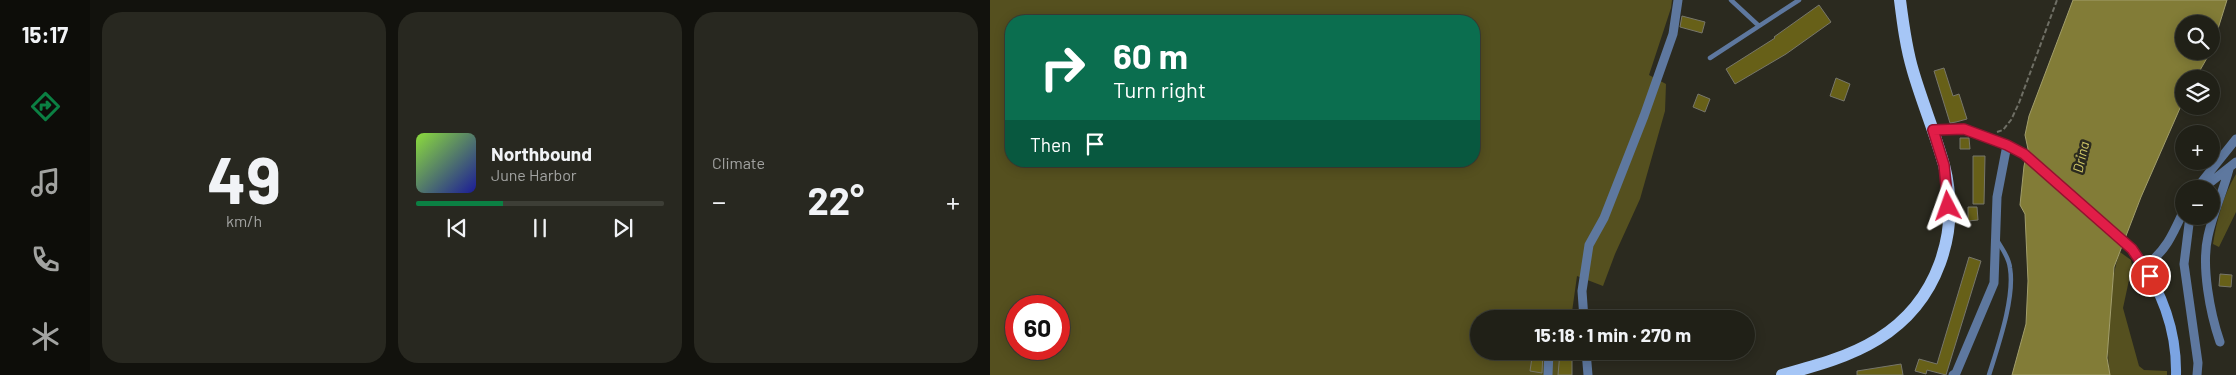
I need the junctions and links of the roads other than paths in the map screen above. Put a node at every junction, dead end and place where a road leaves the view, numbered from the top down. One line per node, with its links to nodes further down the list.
1 (1678, 0): 18 (street)
2 (1731, 0): 5 (lane)
3 (1799, 0): 5 (lane)
4 (1900, 0): 7 (main road)
5 (1759, 26): 6 (lane)
6 (1710, 58)
7 (1933, 130): 9 (street); 22 (main road)
8 (2236, 139): 12 (street)
9 (2007, 145): 16 (street); 17 (street)
10 (2236, 162): 11 (street)
11 (2229, 169): 13 (street); 19 (street)
12 (2203, 180)
13 (2214, 180)
14 (2177, 225): 17 (street)
15 (2189, 225): 29 (street)
16 (1996, 239): 26 (street); 27 (lane)
17 (2146, 266): 28 (street)
18 (1583, 310)
19 (2220, 342)
20 (1549, 360): 23 (street)
21 (1587, 360): 24 (street)
22 (1808, 372): 25 (main road)
23 (1548, 375)
24 (1588, 375)
25 (1782, 375)
26 (1953, 375)
27 (1989, 375)
28 (2176, 375)
29 (2197, 375)

